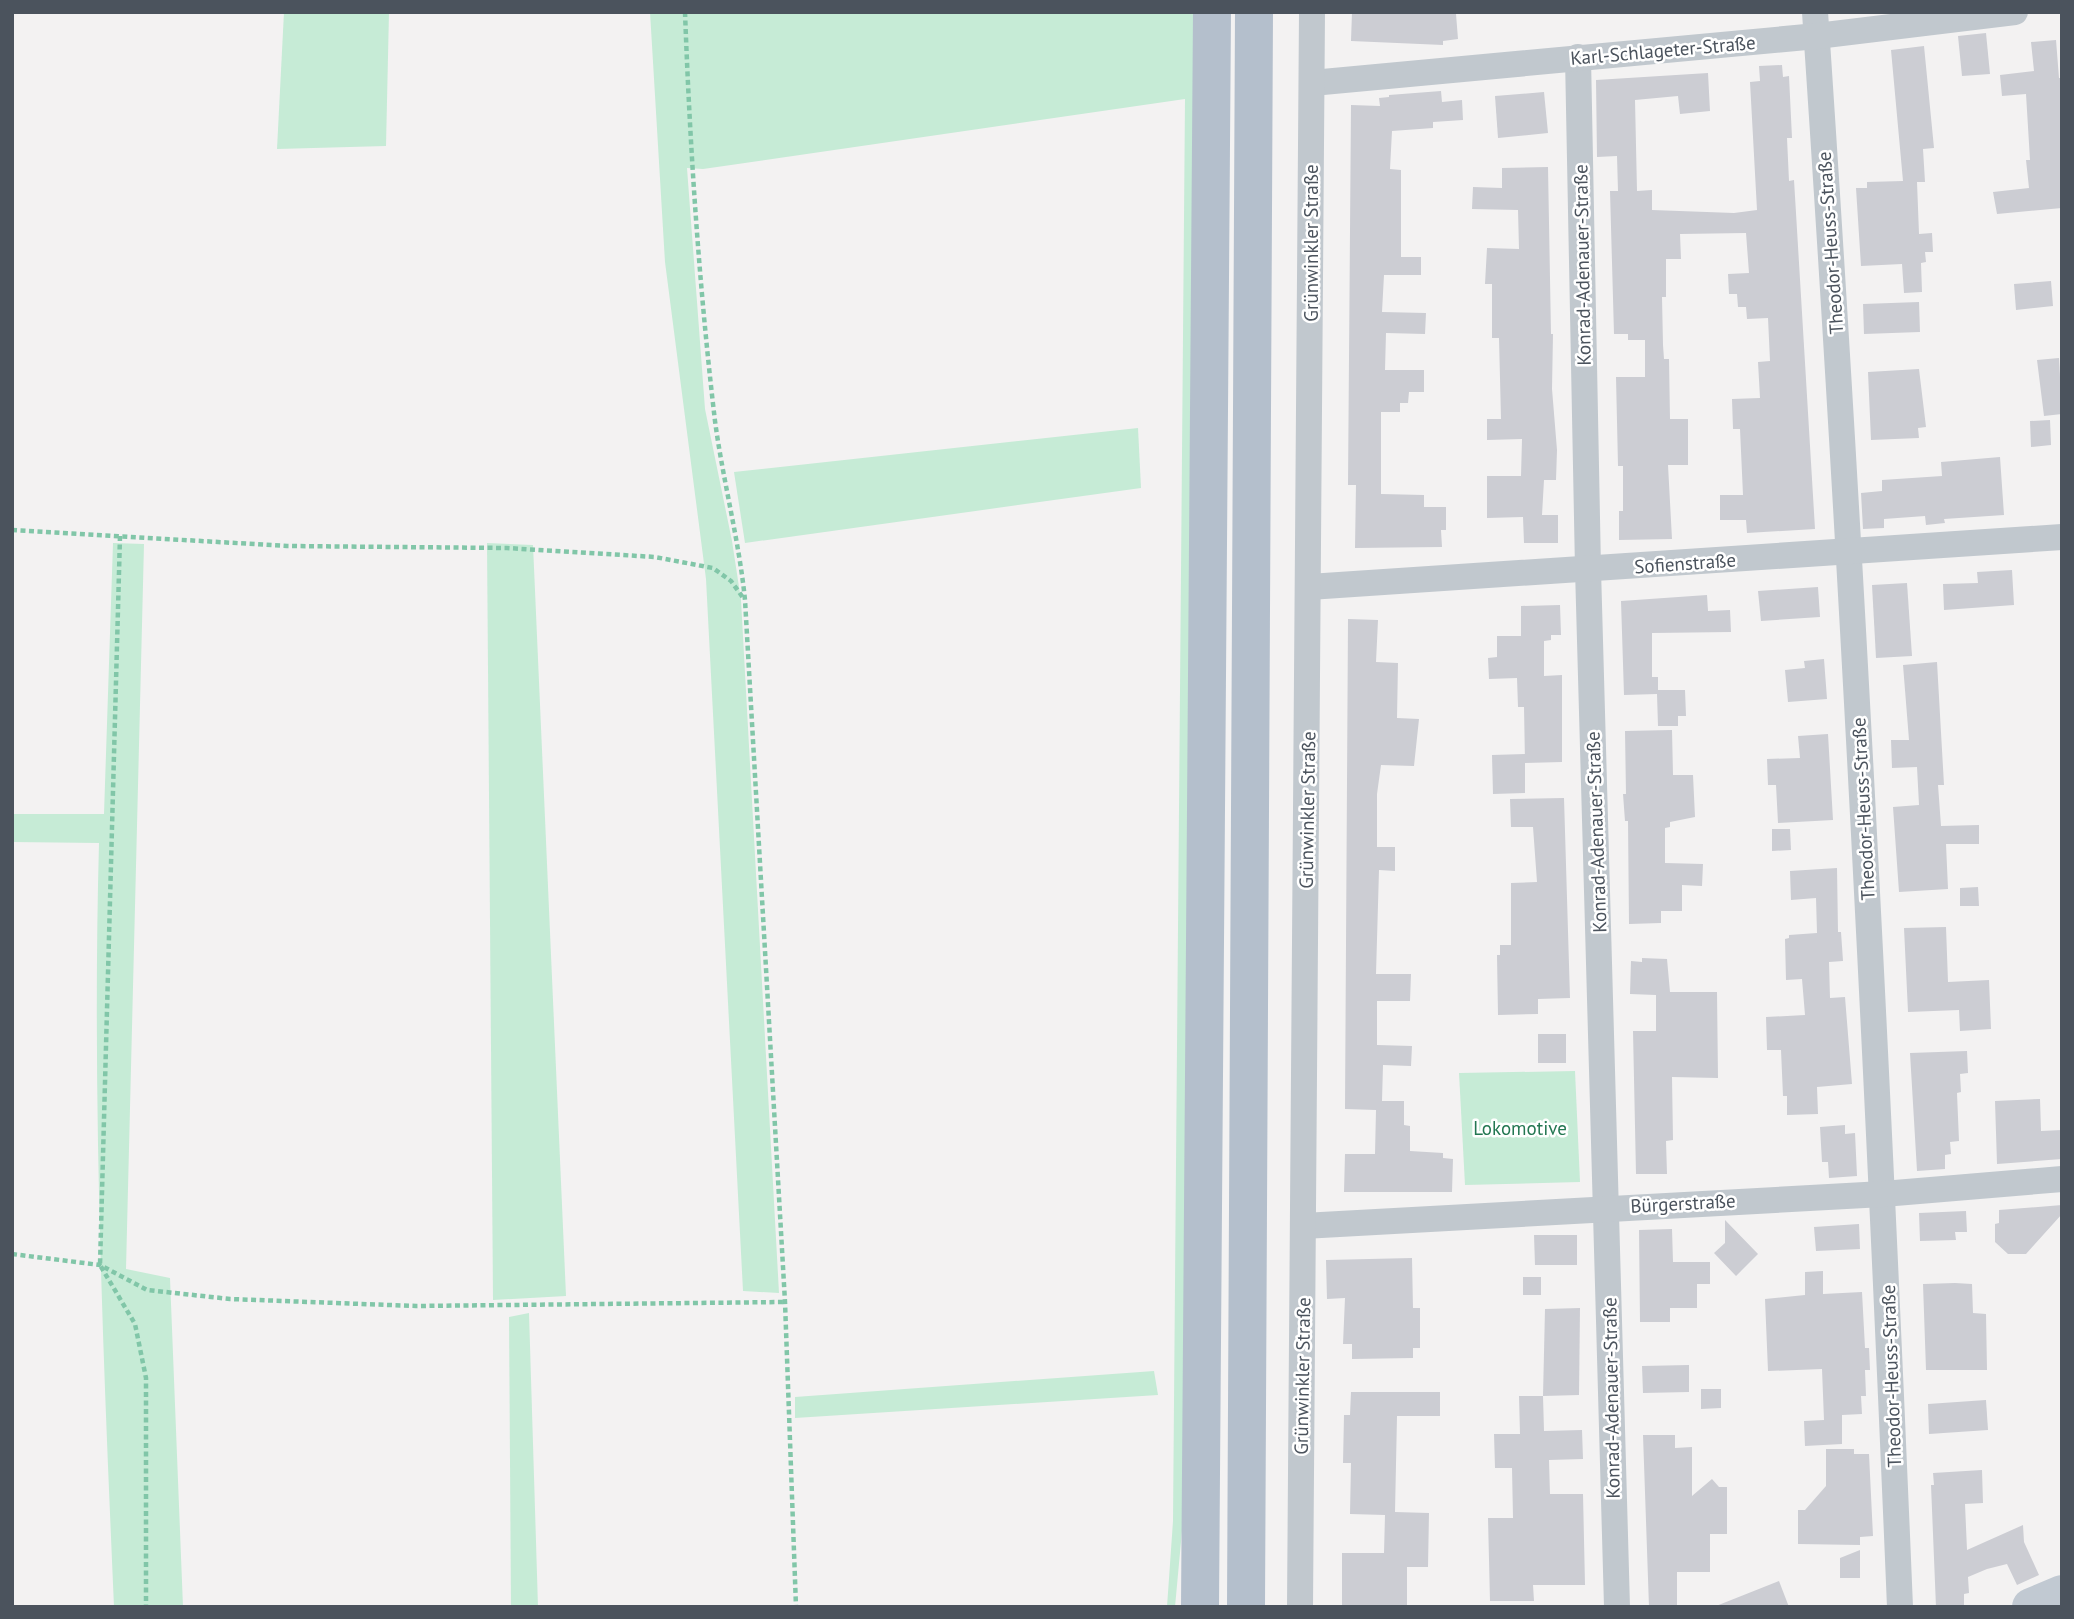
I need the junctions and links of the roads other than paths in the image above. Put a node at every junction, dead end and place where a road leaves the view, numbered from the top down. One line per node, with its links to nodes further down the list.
1 (1212, 12): 17 (main road)
2 (1254, 12): 18 (main road)
3 (1312, 12): 7 (street, Grünwinkler Straße)
4 (2015, 12): 5 (street, Karl-Schlageter-Straße)
5 (1816, 24): 6 (street, Karl-Schlageter-Straße); 9 (street, Theodor-Heuss-Straße)
6 (1578, 57): 7 (street, Karl-Schlageter-Straße); 10 (street, Konrad-Adenauer-Straße)
7 (1312, 83): 11 (street, Grünwinkler Straße)
8 (2062, 537): 9 (street, Sofienstraße)
9 (1849, 552): 10 (street, Sofienstraße); 13 (street, Theodor-Heuss-Straße)
10 (1588, 569): 11 (street, Sofienstraße); 14 (street, Konrad-Adenauer-Straße)
11 (1309, 587): 15 (street, Grünwinkler Straße)
12 (2062, 1179): 13 (street, Bürgerstraße)
13 (1883, 1194): 14 (street, Bürgerstraße); 21 (street, Theodor-Heuss-Straße)
14 (1606, 1207): 15 (street, Bürgerstraße); 20 (street, Konrad-Adenauer-Straße)
15 (1303, 1226): 19 (street, Grünwinkler Straße)
16 (2062, 1594): 22 (street)
17 (1200, 1607)
18 (1246, 1607)
19 (1300, 1607)
20 (1616, 1607)
21 (1900, 1607)
22 (2031, 1607)

